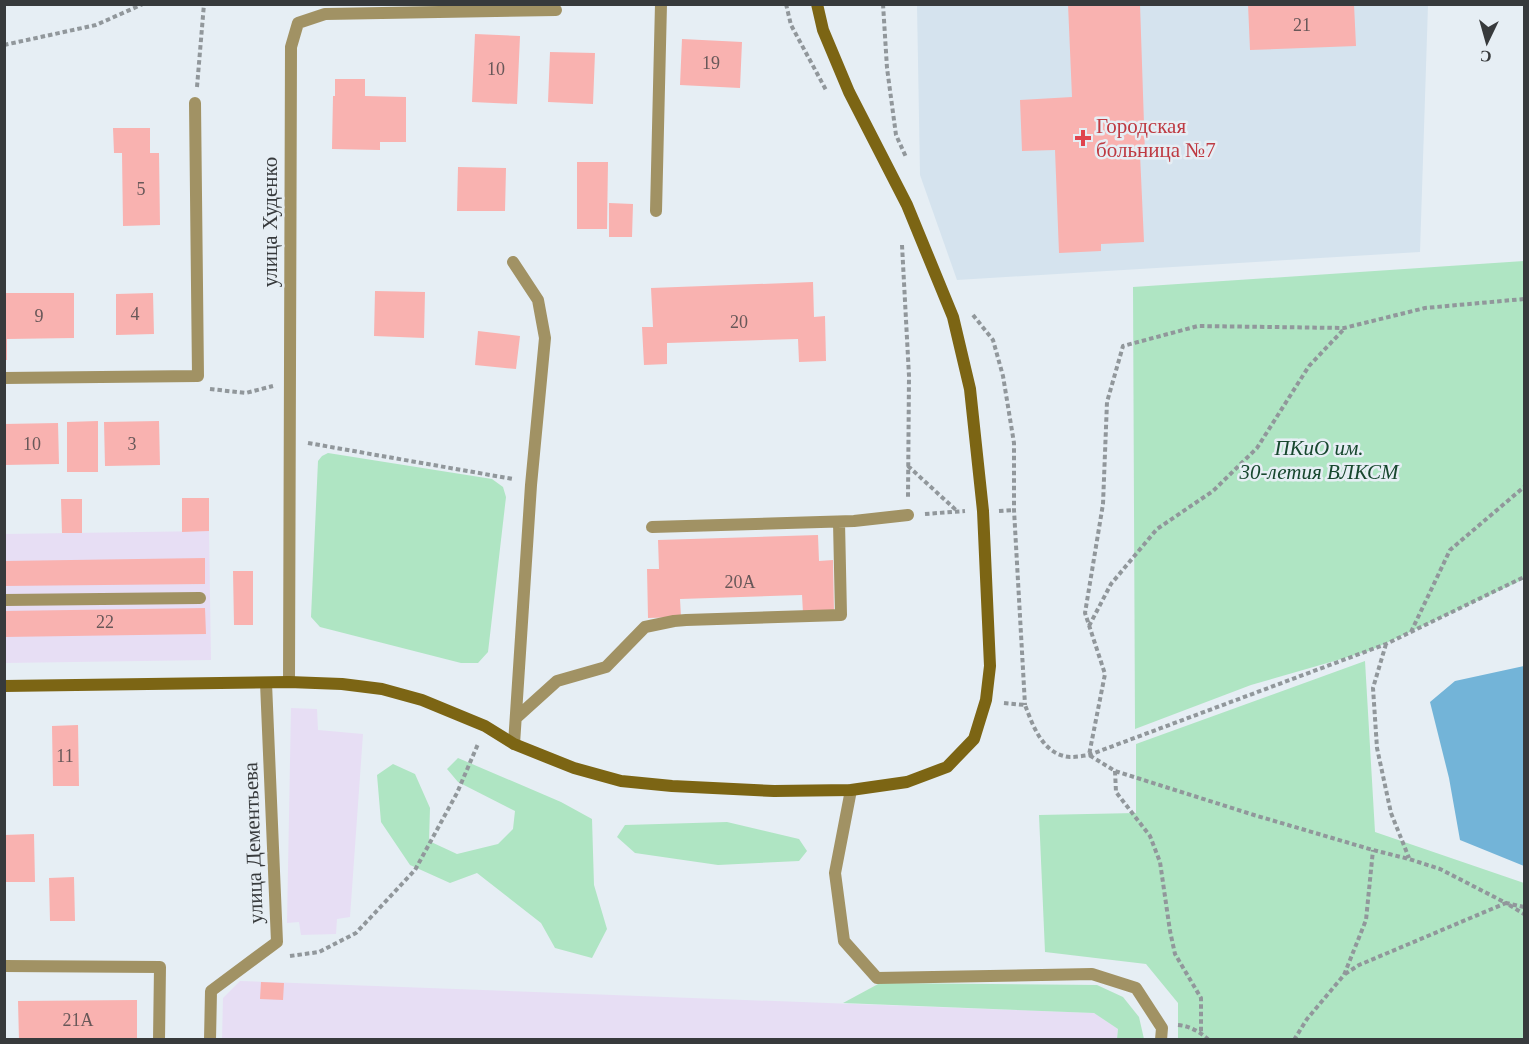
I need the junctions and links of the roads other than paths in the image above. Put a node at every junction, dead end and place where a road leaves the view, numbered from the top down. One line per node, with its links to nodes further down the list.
1 (661, 4): 5 (street)
2 (817, 4): 18 (main road)
3 (556, 10): 13 (street, улица Худенко)
4 (195, 103): 7 (street)
5 (656, 212)
6 (513, 262): 16 (street)
7 (4, 378)
8 (908, 515): 9 (street)
9 (839, 522): 10 (street); 16 (street)
10 (652, 527)
11 (200, 597): 12 (street)
12 (4, 600)
13 (289, 682): 14 (main road); 17 (main road)
14 (266, 683): 15 (main road); 21 (street, улица Дементьева)
15 (4, 686)
16 (516, 717): 17 (street)
17 (514, 744): 18 (main road)
18 (851, 790): 22 (street)
19 (4, 966): 20 (street)
20 (159, 1040)
21 (210, 1040)
22 (1161, 1040)

